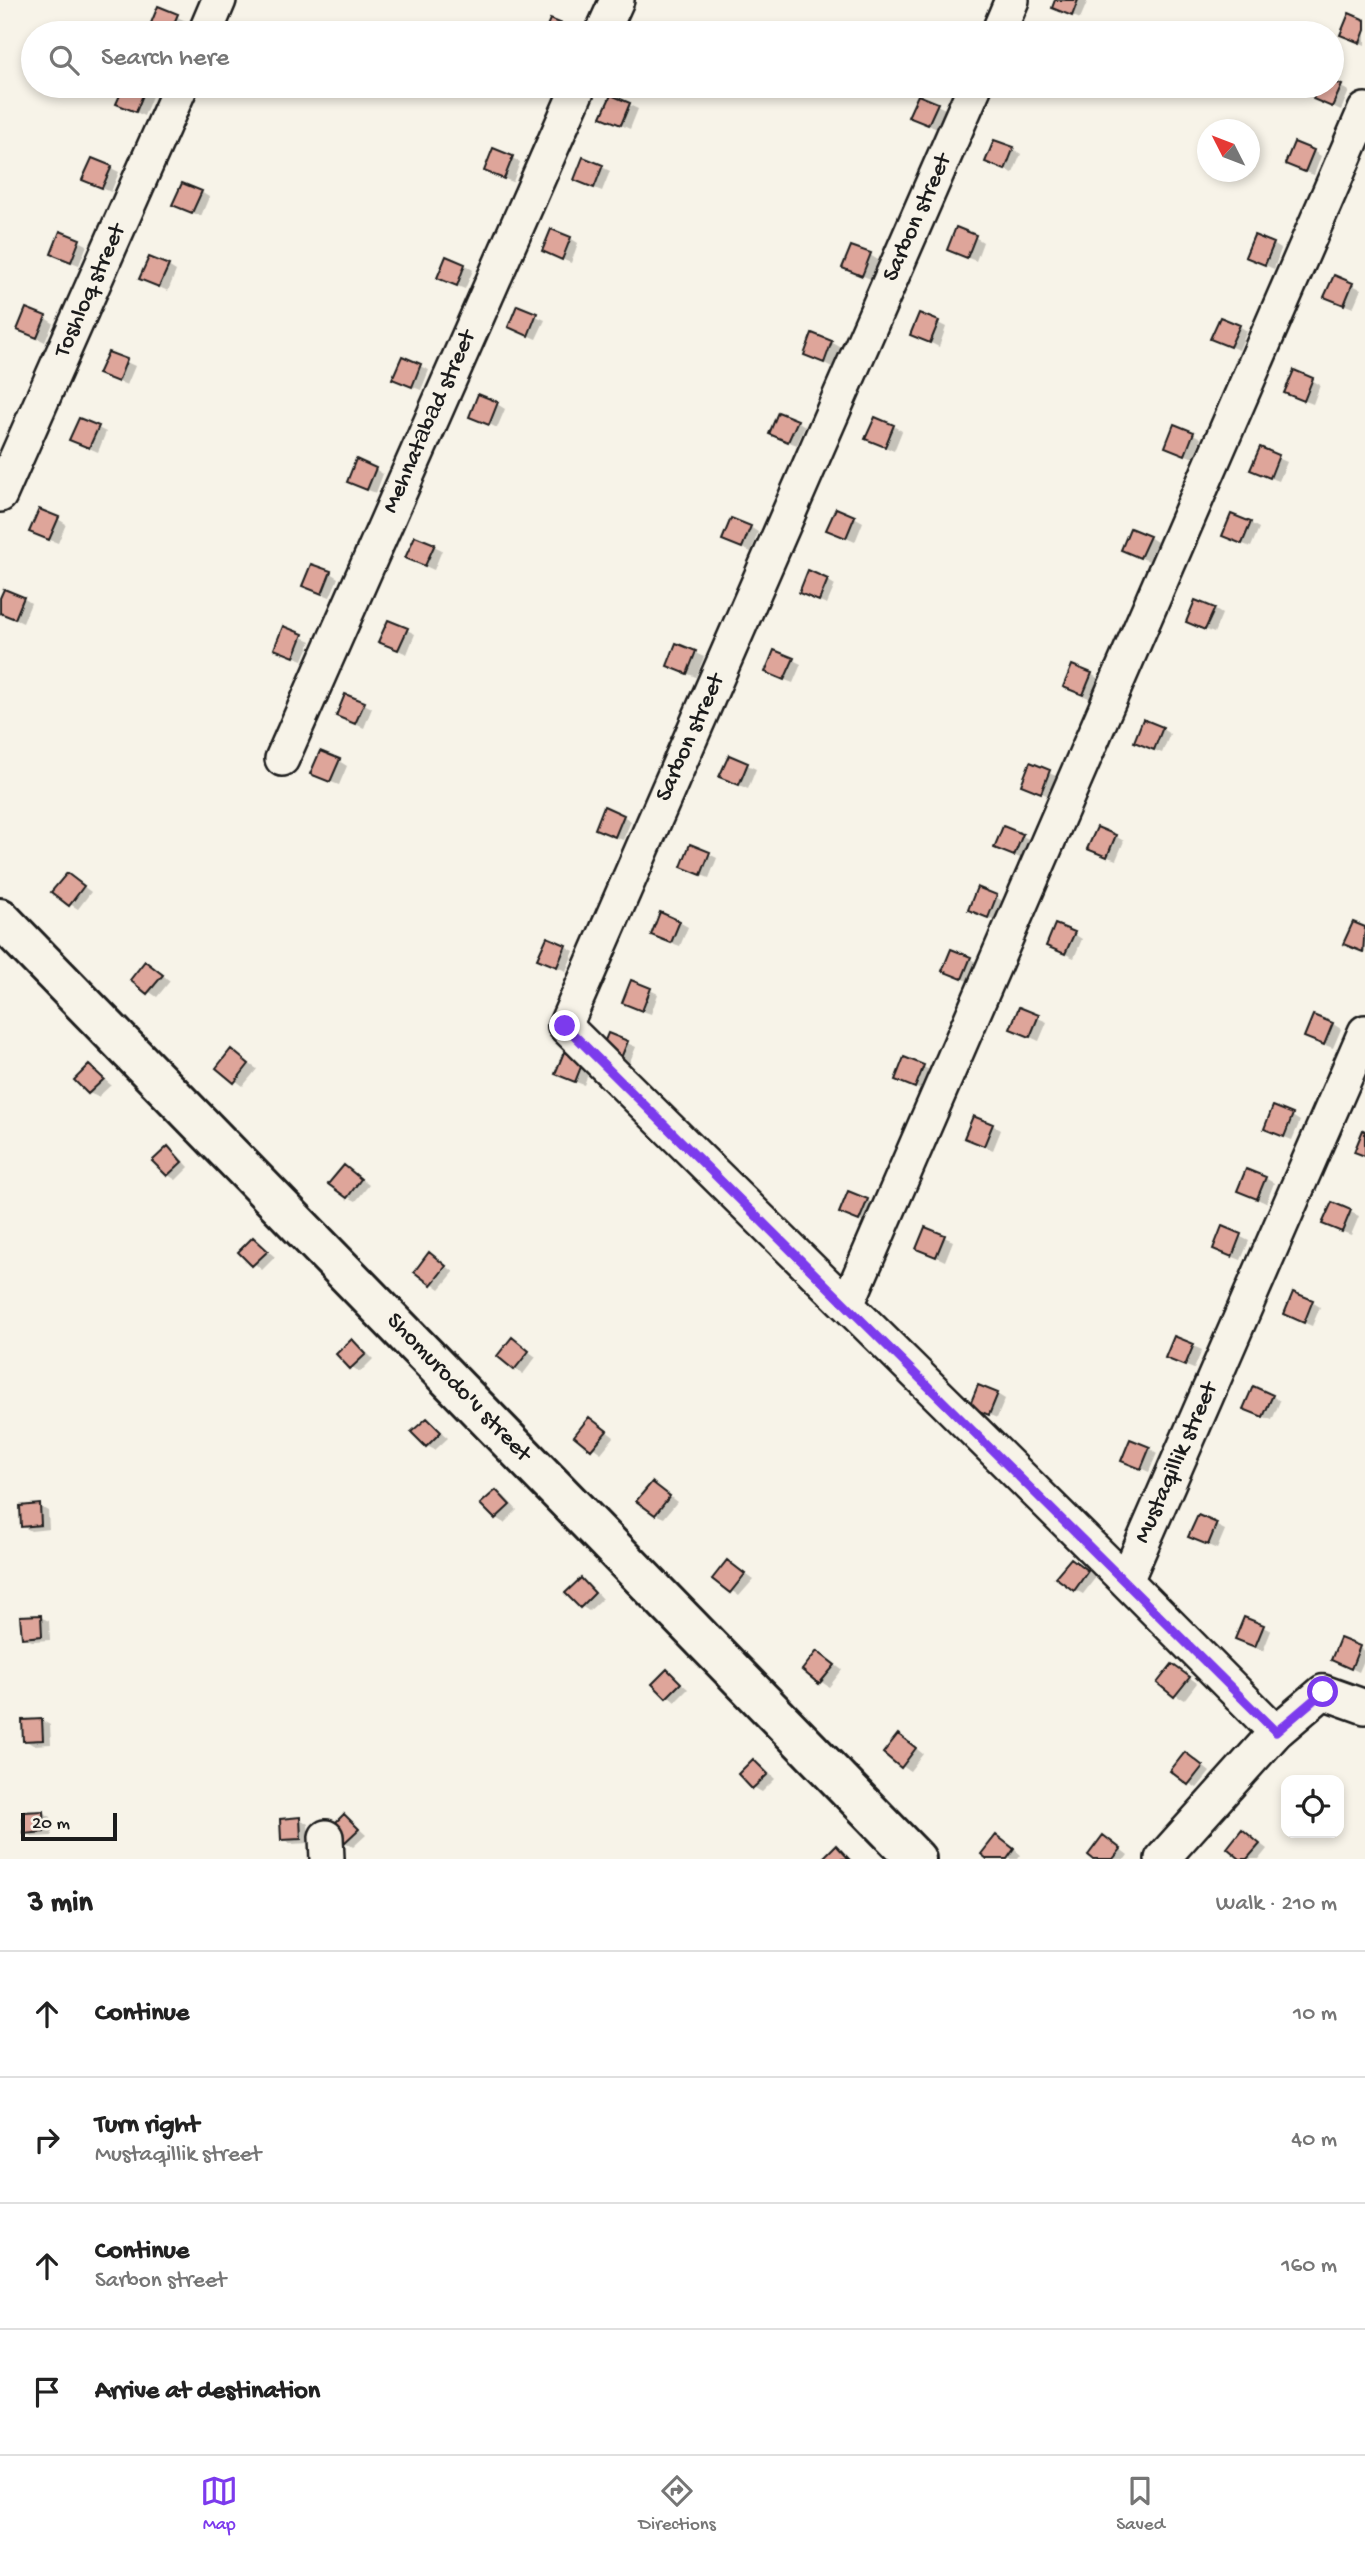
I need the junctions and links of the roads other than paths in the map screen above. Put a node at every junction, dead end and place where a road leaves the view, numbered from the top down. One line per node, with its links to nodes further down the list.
1 (219, 0): 4 (street)
2 (617, 0): 5 (street)
3 (1012, 0): 6 (street)
4 (210, 21)
5 (607, 21)
6 (1003, 21)
7 (176, 98): 11 (street, Toshloq street)
8 (574, 98): 12 (street, Mehnatаbаd street)
9 (970, 98): 15 (street, Sarbon street)
10 (1365, 110): 15 (street)
11 (0, 495)
12 (282, 759)
13 (0, 918): 19 (street, Shomurodo'v street)
14 (1365, 1032): 16 (street, Mustaqillik street)
15 (847, 1305): 16 (street, Sarbon street)
16 (1126, 1581): 18 (street)
17 (1365, 1707): 18 (street)
18 (1276, 1732): 20 (street)
19 (916, 1859)
20 (1162, 1859)

